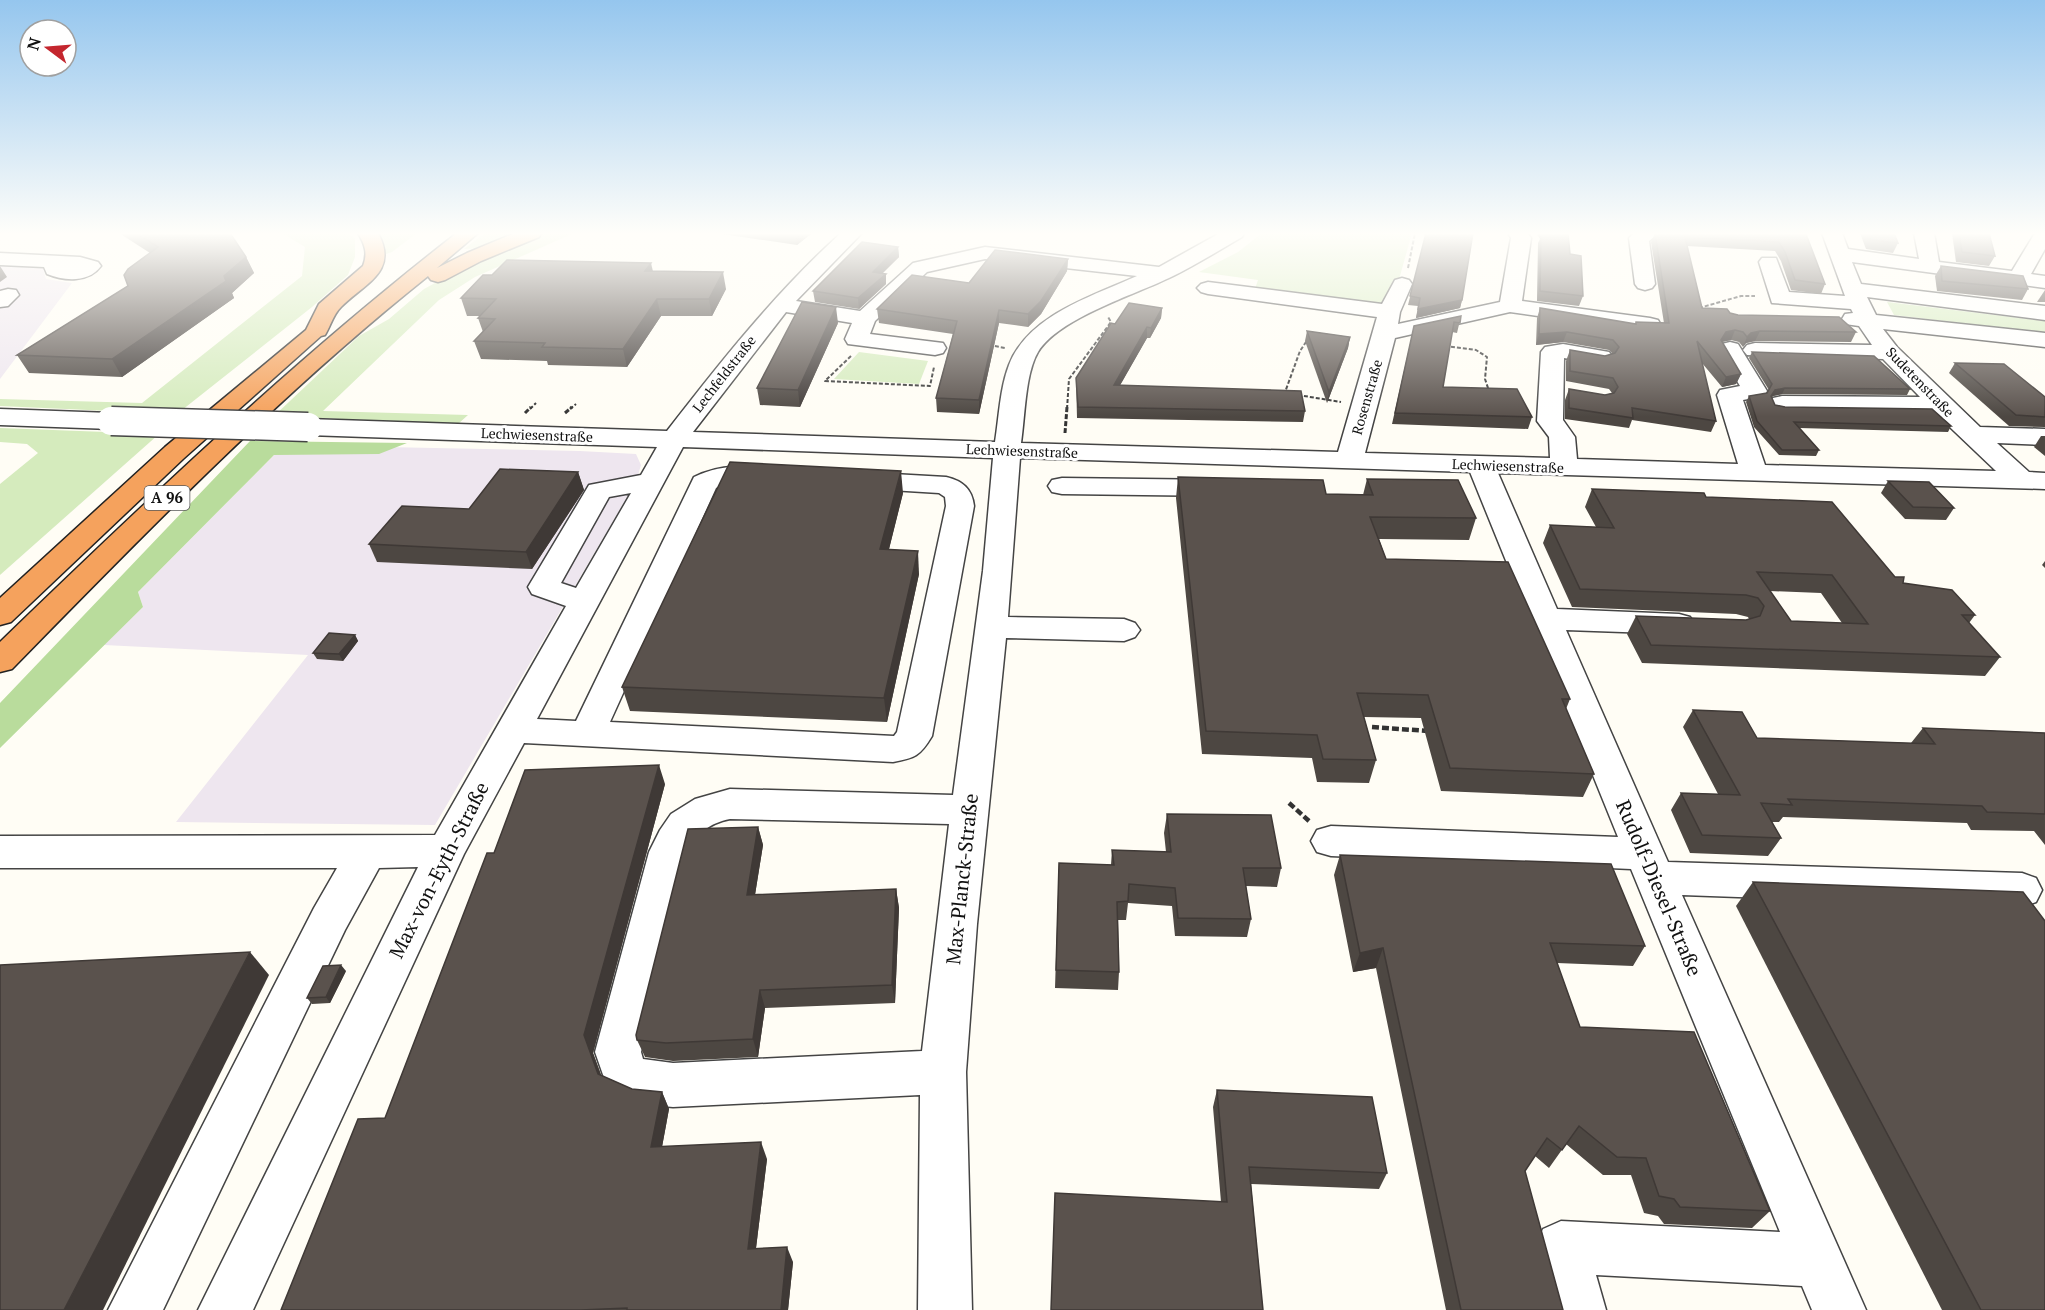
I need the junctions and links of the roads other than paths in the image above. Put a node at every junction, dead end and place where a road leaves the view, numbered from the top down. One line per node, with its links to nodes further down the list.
1 (344, 294): 21 (highway)
2 (373, 294): 21 (highway, A 96)
3 (384, 294): 21 (highway, A 96)
4 (413, 294): 21 (highway)
5 (790, 294): 14 (street, Lechfeldstraße)
6 (893, 294): 20 (street)
7 (1112, 294): 35 (street, Max-Planck-Straße)
8 (1239, 294): 18 (street)
9 (1398, 294): 18 (street, Rosenstraße)
10 (1512, 294): 15 (street)
11 (1779, 294): 13 (street)
12 (1855, 294): 13 (street, Sudetenstraße)
13 (1860, 304): 16 (street); 17 (street); 22 (street); 25 (street, Sudetenstraße)
14 (779, 305): 20 (street); 34 (street, Lechfeldstraße)
15 (1510, 306): 18 (street); 19 (street)
16 (2045, 313)
17 (1768, 317)
18 (1387, 323): 37 (street, Rosenstraße)
19 (1650, 325)
20 (860, 328): 26 (street)
21 (328, 335): 47 (highway, A 96); 52 (highway, A 96)
22 (2045, 340)
23 (1730, 349): 40 (street)
24 (1755, 350): 25 (street)
25 (1889, 352): 30 (street, Sudetenstraße)
26 (935, 356)
27 (1601, 357): 39 (street)
28 (1715, 376): 40 (street)
29 (1782, 403): 30 (street)
30 (1941, 405): 32 (street, Sudetenstraße)
31 (0, 417): 34 (street, Lechwiesenstraße, bridge)
32 (1973, 435): 33 (street); 43 (street, Sudetenstraße)
33 (2045, 437)
34 (674, 440): 35 (street, Lechwiesenstraße); 53 (street, Max-von-Eyth-Straße)
35 (1007, 450): 36 (street, Lechwiesenstraße); 46 (street, Max-Planck-Straße)
36 (1313, 460): 37 (street, Lechwiesenstraße); 44 (street)
37 (1349, 461): 38 (street, Lechwiesenstraße)
38 (1481, 465): 39 (street, Lechwiesenstraße); 48 (street, Rudolf-Diesel-Straße)
39 (1564, 468): 40 (street, Lechwiesenstraße)
40 (1742, 473): 43 (street, Lechwiesenstraße)
41 (792, 477): 54 (street)
42 (828, 479): 45 (street)
43 (2033, 480)
44 (1062, 486)
45 (949, 568): 46 (street); 54 (street)
46 (998, 571): 50 (street, Max-Planck-Straße)
47 (0, 615)
48 (1545, 619): 49 (street); 60 (street, Rudolf-Diesel-Straße)
49 (1712, 625)
50 (990, 627): 51 (street); 55 (street, Max-Planck-Straße)
51 (1124, 630)
52 (0, 661)
53 (512, 730): 54 (street); 57 (street, Max-von-Eyth-Straße)
54 (587, 734)
55 (969, 810): 62 (street, Max-Planck-Straße); 62 (street)
56 (1331, 841): 60 (street)
57 (446, 851): 59 (street); 65 (street, Max-von-Eyth-Straße)
58 (0, 852): 59 (street)
59 (367, 852): 64 (street)
60 (1649, 866): 61 (street); 63 (street, Rudolf-Diesel-Straße)
61 (2022, 890)
62 (943, 1072): 66 (street, Max-Planck-Straße)
63 (1817, 1260): 67 (street); 68 (street, Rudolf-Diesel-Straße)
64 (135, 1310)
65 (225, 1310)
66 (945, 1310)
67 (1579, 1310)
68 (1839, 1310)

